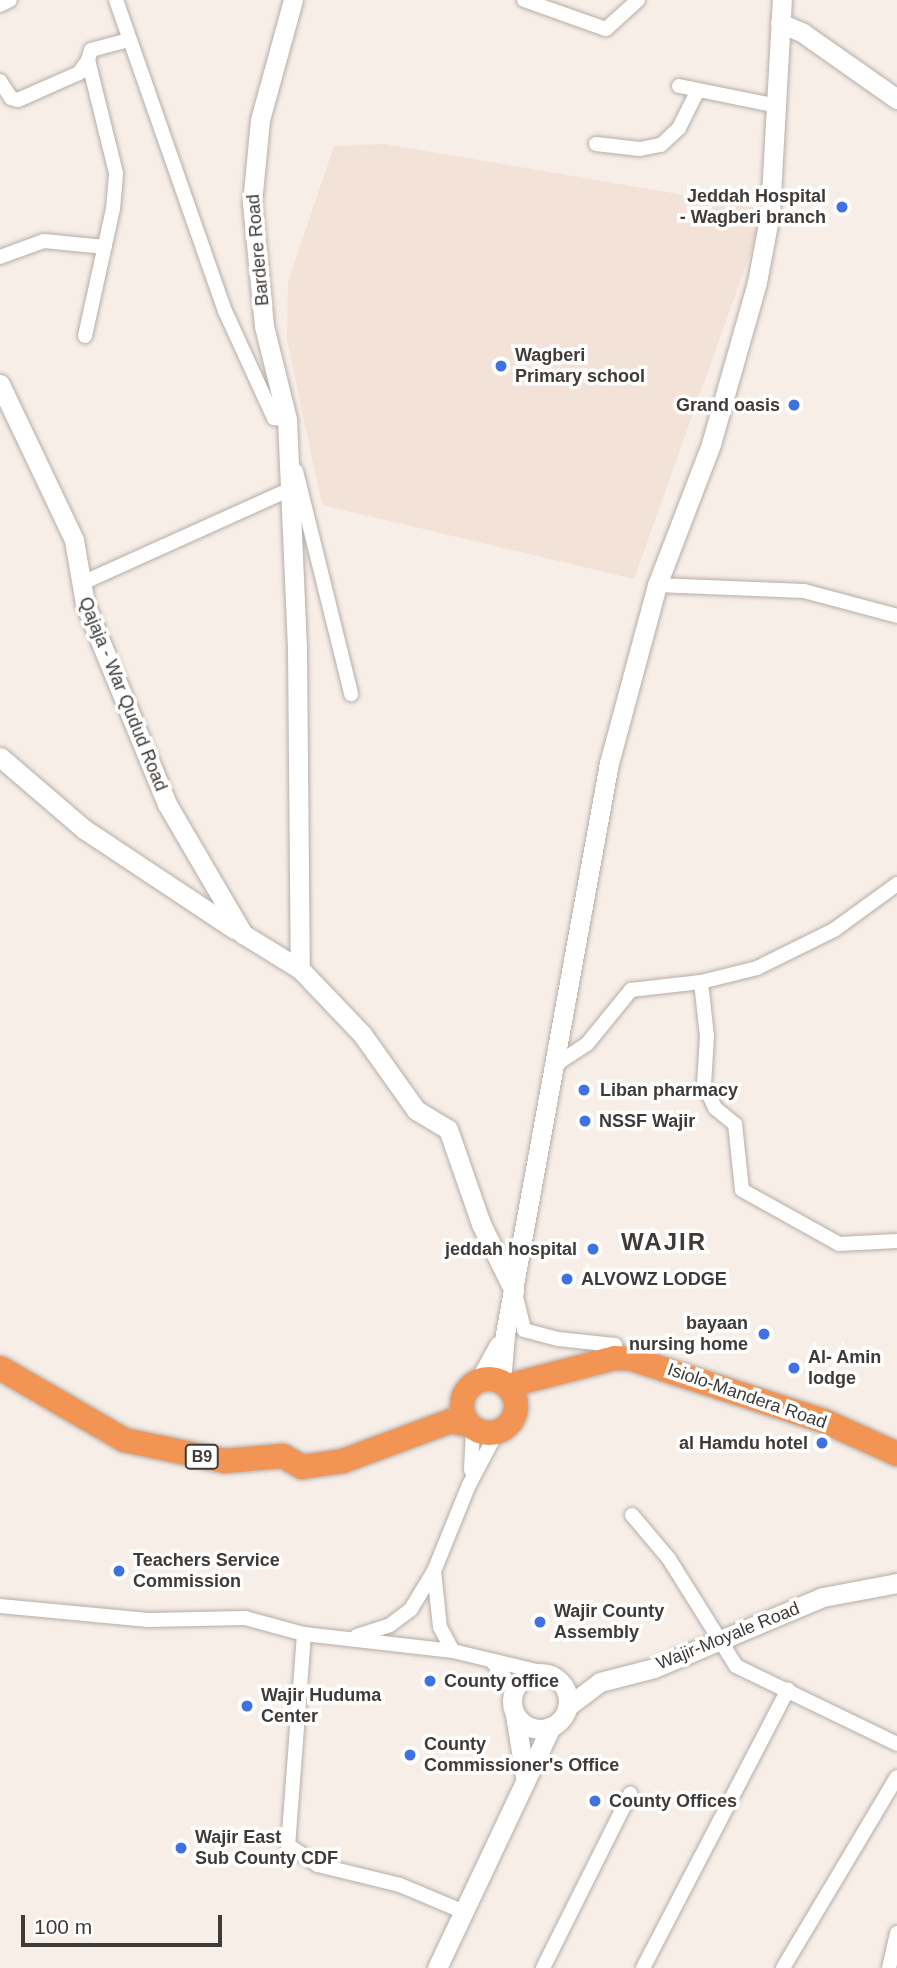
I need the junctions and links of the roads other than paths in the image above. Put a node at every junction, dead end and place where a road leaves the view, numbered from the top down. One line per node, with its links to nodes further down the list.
1 (10, 0): 7 (street)
2 (116, 0): 9 (street)
3 (293, 0): 21 (street, Bardere Road)
4 (524, 0): 5 (street)
5 (638, 0)
6 (781, 1): 8 (street)
7 (0, 5)
8 (780, 23): 14 (street); 15 (street)
9 (128, 40): 10 (street); 21 (street)
10 (88, 60): 11 (street); 17 (street)
11 (0, 81)
12 (679, 86): 13 (street)
13 (698, 90): 15 (street); 16 (street)
14 (897, 99)
15 (777, 106): 24 (street)
16 (596, 144)
17 (105, 247): 18 (street); 19 (street)
18 (0, 257)
19 (85, 336)
20 (0, 384): 23 (street, Qajaja - War Qudud Road)
21 (288, 421): 22 (street, Bardere Road); 26 (street)
22 (288, 490): 23 (street); 30 (street, Bardere Road)
23 (80, 584): 29 (street, Qajaja - War Qudud Road)
24 (657, 585): 25 (street); 32 (street)
25 (897, 616)
26 (351, 694)
27 (0, 757): 29 (street)
28 (896, 883): 31 (street)
29 (243, 934): 30 (street, Qajaja - War Qudud Road)
30 (300, 968): 34 (street, Qajaja - War Qudud Road)
31 (701, 982): 32 (street); 33 (street)
32 (552, 1067): 34 (street)
33 (897, 1241)
34 (514, 1291): 35 (street); 38 (street)
35 (615, 1358): 37 (highway, Isiolo-Mandera Road / B9); 41 (highway, Isiolo-Mandera Road / B9)
36 (0, 1368): 40 (highway, Isiolo-Mandera Road / B9)
37 (552, 1376): 38 (highway, Isiolo-Mandera Road / B9); 39 (highway)
38 (488, 1386): 39 (highway); 39 (highway); 40 (highway, Isiolo-Mandera Road / B9)
39 (488, 1425): 40 (highway, Isiolo-Mandera Road / B9); 42 (street); 42 (street)
40 (418, 1432)
41 (897, 1454)
42 (469, 1485): 44 (street)
43 (632, 1515): 49 (street)
44 (433, 1571): 48 (street); 50 (street)
45 (897, 1583): 49 (street, Wajir-Moyale Road)
46 (0, 1606): 47 (street)
47 (304, 1633): 48 (street); 63 (street)
48 (352, 1637): 50 (street)
49 (718, 1642): 53 (street, Wajir-Moyale Road); 55 (street)
50 (453, 1651): 51 (street)
51 (492, 1661): 52 (street); 54 (street)
52 (548, 1675): 53 (street); 54 (street); 56 (street)
53 (600, 1682): 56 (street, Wajir-Moyale Road)
54 (514, 1690): 57 (street)
55 (788, 1690): 59 (street); 67 (street)
56 (567, 1707): 58 (street)
57 (515, 1715): 58 (street); 60 (street)
58 (551, 1727): 60 (street)
59 (897, 1744)
60 (525, 1776): 63 (street)
61 (897, 1777): 68 (street)
62 (630, 1794): 66 (street)
63 (462, 1911): 65 (street)
64 (897, 1933): 69 (street)
65 (436, 1968)
66 (542, 1968)
67 (643, 1968)
68 (783, 1968)
69 (889, 1968)

